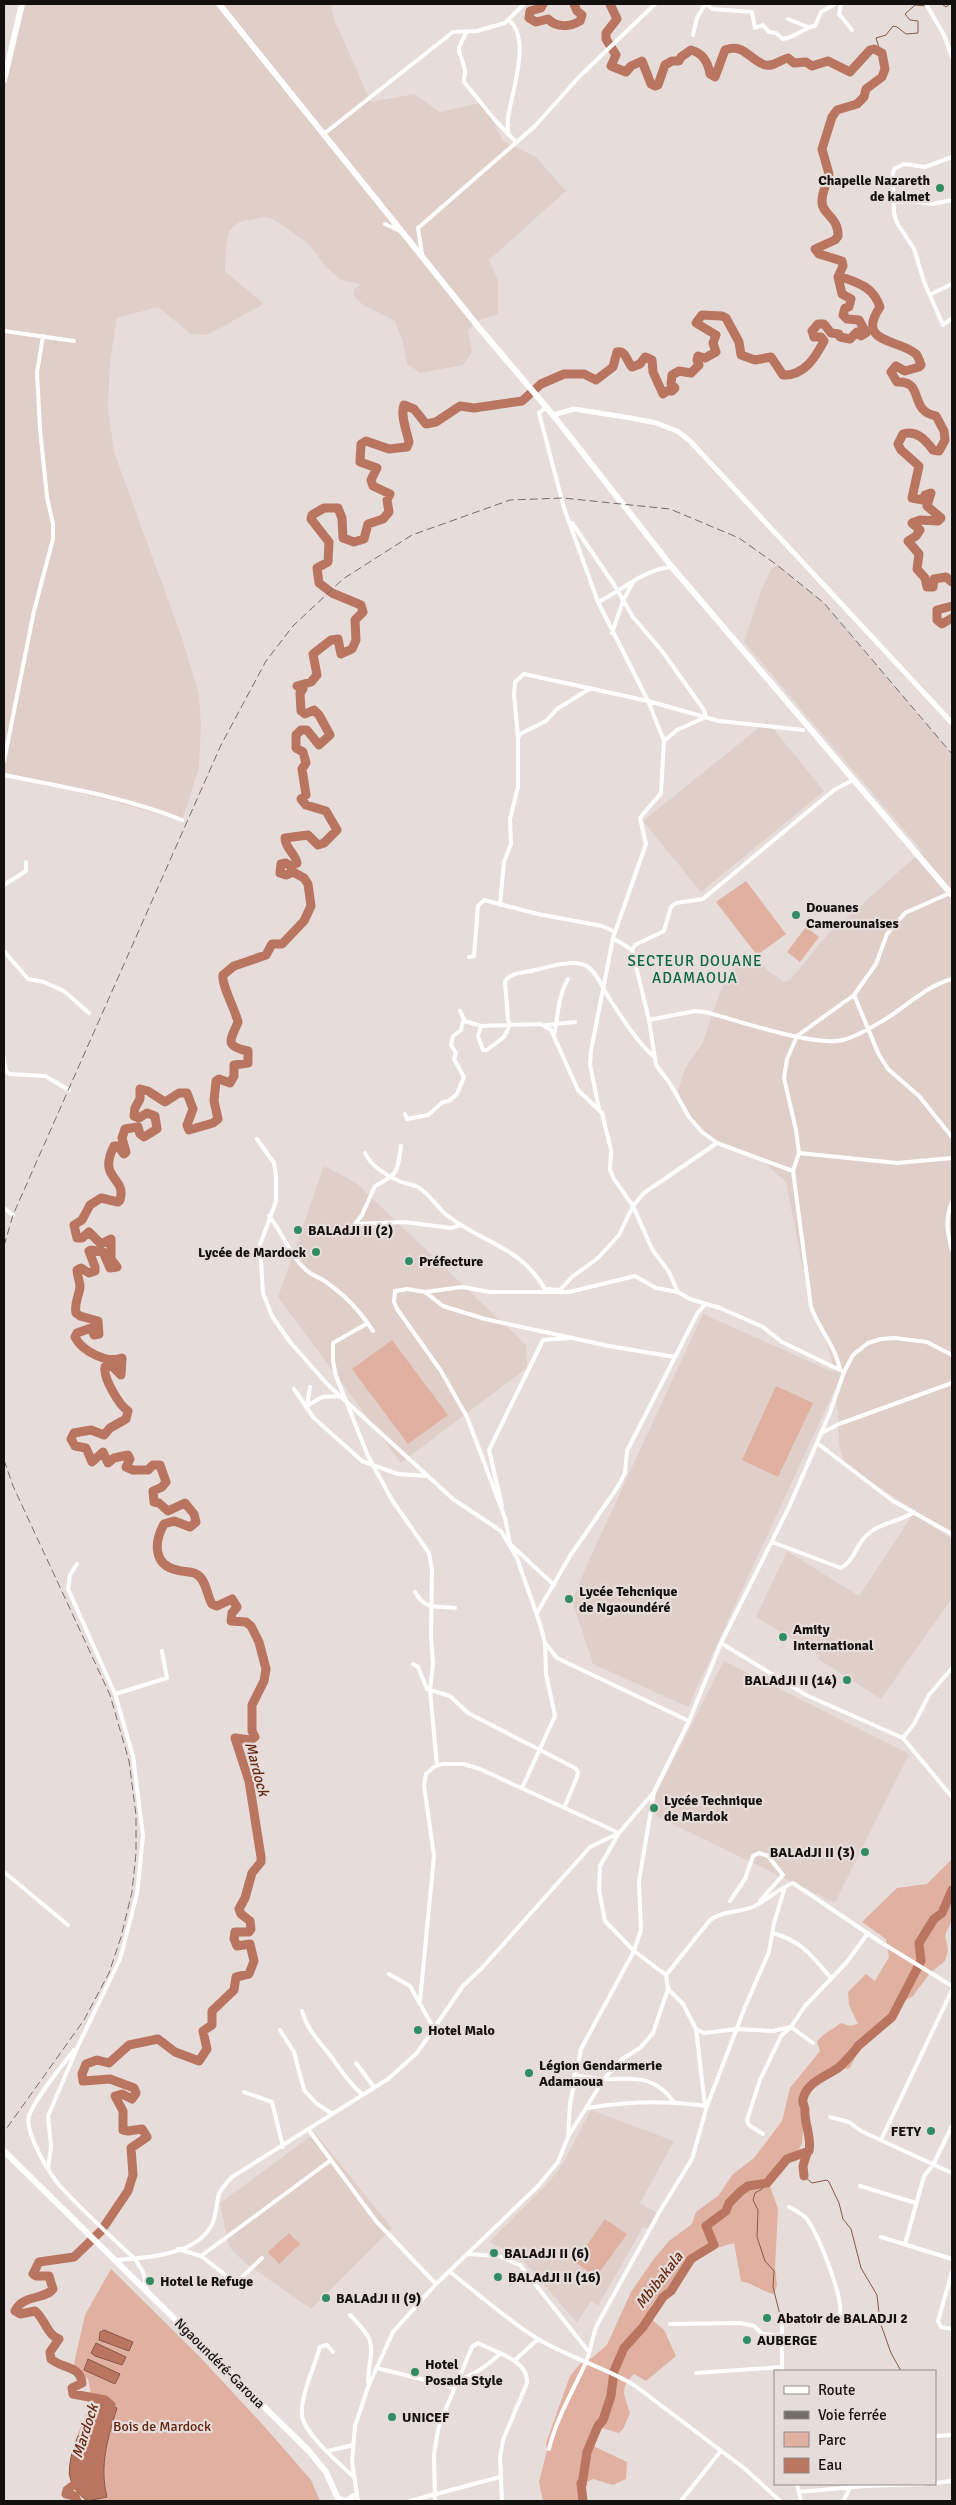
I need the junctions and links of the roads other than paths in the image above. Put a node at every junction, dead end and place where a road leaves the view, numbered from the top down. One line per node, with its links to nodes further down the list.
1 (22, 4): 16 (main road)
2 (220, 4): 17 (main road)
3 (524, 4): 10 (street)
4 (655, 4): 19 (street)
5 (706, 4): 11 (street); 14 (street)
6 (836, 4): 11 (street)
7 (841, 4): 12 (street)
8 (927, 5): 15 (street)
9 (788, 19): 11 (street)
10 (509, 20): 13 (street); 18 (street)
11 (808, 26)
12 (852, 30)
13 (467, 31): 17 (street); 18 (street)
14 (693, 34)
15 (952, 57)
16 (4, 80)
17 (325, 133): 24 (main road)
18 (508, 134): 19 (street)
19 (516, 141): 25 (street)
20 (952, 157): 22 (street)
21 (952, 200): 22 (street)
22 (894, 202): 27 (street)
23 (385, 224): 24 (street)
24 (406, 234): 25 (main road)
25 (422, 254): 32 (main road)
26 (952, 284): 27 (street)
27 (931, 294): 28 (street)
28 (952, 318)
29 (4, 331): 30 (street)
30 (43, 336): 31 (street); 48 (street)
31 (74, 341)
32 (544, 405): 33 (main road); 34 (street)
33 (553, 415): 35 (main road); 44 (street)
34 (568, 517): 37 (street); 39 (street)
35 (672, 567): 36 (street); 50 (main road)
36 (632, 583): 37 (street); 38 (street)
37 (619, 593): 38 (street); 39 (street)
38 (623, 601): 40 (street); 43 (street)
39 (598, 602): 40 (street)
40 (612, 633): 42 (street)
41 (591, 688): 42 (street); 46 (street); 46 (street)
42 (648, 701): 43 (street); 47 (street)
43 (706, 717): 45 (street); 47 (street)
44 (952, 723)
45 (803, 730)
46 (518, 738): 55 (street)
47 (664, 741): 56 (street)
48 (4, 761)
49 (4, 775): 51 (street)
50 (853, 780): 54 (main road); 58 (street)
51 (182, 820)
52 (26, 862): 53 (street)
53 (4, 886)
54 (951, 894): 64 (street)
55 (500, 906): 56 (street); 60 (street)
56 (615, 932): 57 (street)
57 (613, 938): 58 (street); 63 (street)
58 (632, 950): 67 (street)
59 (4, 951): 66 (street)
60 (469, 956)
61 (568, 979): 70 (street)
62 (952, 979): 74 (street)
63 (603, 988): 71 (street); 77 (street); 80 (street)
64 (854, 995): 74 (street); 76 (street)
65 (460, 1011): 68 (street)
66 (89, 1013)
67 (649, 1020): 76 (street); 77 (street)
68 (465, 1021): 73 (street); 81 (street)
69 (575, 1022): 70 (street)
70 (557, 1024): 72 (street); 75 (street)
71 (510, 1025): 72 (street); 73 (street); 73 (street)
72 (546, 1025): 75 (street)
73 (481, 1026)
74 (867, 1028): 76 (street); 82 (street)
75 (554, 1035): 80 (street)
76 (797, 1036): 87 (street)
77 (654, 1057): 84 (street)
78 (4, 1058): 79 (street)
79 (69, 1090)
80 (599, 1110): 92 (street)
81 (404, 1114)
82 (952, 1137)
83 (257, 1139): 95 (street)
84 (717, 1143): 89 (street); 92 (street)
85 (401, 1146): 90 (street)
86 (364, 1153): 90 (street)
87 (799, 1153): 88 (street); 89 (street)
88 (952, 1158)
89 (793, 1171): 106 (street)
90 (392, 1176): 96 (street); 96 (street)
91 (952, 1202): 97 (street)
92 (634, 1206): 96 (street); 99 (street)
93 (4, 1208): 94 (street)
94 (13, 1215)
95 (269, 1216): 101 (street); 110 (street)
96 (461, 1225)
97 (952, 1250)
98 (425, 1292): 99 (street); 103 (street); 118 (street)
99 (678, 1292): 100 (street)
100 (705, 1304): 105 (street); 106 (street)
101 (368, 1323): 102 (street); 111 (street)
102 (373, 1331)
103 (578, 1338): 105 (street); 118 (street)
104 (952, 1354): 106 (street)
105 (675, 1358): 123 (street)
106 (842, 1371): 113 (street)
107 (952, 1383): 113 (street)
108 (310, 1387): 112 (street)
109 (294, 1389): 112 (street)
110 (340, 1396): 111 (street); 112 (street)
111 (347, 1402): 115 (street); 116 (street)
112 (306, 1406): 115 (street)
113 (821, 1433): 114 (street)
114 (817, 1443): 117 (street); 120 (street)
115 (372, 1464): 116 (street); 125 (street)
116 (428, 1476): 121 (street)
117 (914, 1512): 119 (street); 120 (street)
118 (505, 1518): 121 (street)
119 (952, 1534)
120 (772, 1542): 129 (street)
121 (510, 1544): 123 (street); 127 (street)
122 (77, 1564): 134 (street)
123 (554, 1585): 127 (street)
124 (414, 1592): 125 (street)
125 (432, 1606): 126 (street); 133 (street)
126 (455, 1608)
127 (537, 1613): 128 (street)
128 (544, 1643): 135 (street); 137 (street)
129 (721, 1643): 135 (street); 136 (street)
130 (162, 1652): 134 (street)
131 (413, 1664): 133 (street)
132 (952, 1668): 136 (street)
133 (430, 1690): 137 (street); 138 (street)
134 (115, 1694): 166 (street)
135 (689, 1721): 140 (street)
136 (903, 1738): 141 (street)
137 (541, 1749): 139 (street); 142 (street)
138 (437, 1766): 139 (street); 158 (street)
139 (522, 1788): 142 (street)
140 (654, 1792): 143 (street); 151 (street)
141 (952, 1797)
142 (564, 1808): 143 (street)
143 (619, 1833): 151 (street); 160 (street)
144 (4, 1872): 148 (street)
145 (785, 1887): 147 (street); 149 (street); 150 (street)
146 (730, 1901): 147 (street)
147 (754, 1906): 153 (street)
148 (68, 1925)
149 (773, 1932): 154 (street); 163 (street)
150 (868, 1933): 154 (street); 155 (street)
151 (634, 1951): 153 (street); 168 (street)
152 (389, 1974): 158 (street)
153 (666, 1975): 156 (street)
154 (832, 1978): 161 (street)
155 (952, 1986)
156 (668, 1989): 162 (street); 169 (street)
157 (952, 1990): 182 (street)
158 (420, 2001): 160 (street)
159 (302, 2011): 172 (street)
160 (433, 2027): 170 (street)
161 (791, 2027): 163 (street); 165 (street); 180 (street)
162 (696, 2029): 163 (street); 174 (street)
163 (737, 2029): 174 (street)
164 (280, 2030): 176 (street)
165 (814, 2043)
166 (78, 2046): 187 (street); 187 (street)
167 (356, 2063): 170 (street)
168 (574, 2075): 169 (street); 181 (street)
169 (604, 2079): 173 (street); 175 (street)
170 (374, 2088): 172 (street)
171 (244, 2092): 183 (street)
172 (363, 2095): 176 (street)
173 (674, 2102): 174 (street); 175 (street)
174 (706, 2106): 211 (street)
175 (587, 2108): 181 (street)
176 (331, 2113): 179 (street)
177 (830, 2117): 182 (street)
178 (952, 2126): 186 (street)
179 (308, 2129): 183 (street); 185 (street)
180 (763, 2134)
181 (568, 2137): 195 (street)
182 (881, 2140): 186 (street)
183 (283, 2147): 194 (street)
184 (4, 2151): 200 (main road, Ngaoundéré-Garoua)
185 (331, 2160): 196 (street); 203 (street)
186 (933, 2165): 188 (street); 190 (street)
187 (48, 2169): 199 (street)
188 (952, 2174)
189 (860, 2186): 190 (street)
190 (916, 2203): 193 (street)
191 (790, 2207): 208 (street)
192 (882, 2237): 193 (street)
193 (905, 2244): 198 (street)
194 (178, 2250): 196 (street); 199 (street)
195 (467, 2254): 201 (street); 211 (street)
196 (201, 2256): 197 (street)
197 (262, 2258)
198 (952, 2258)
199 (135, 2259): 200 (street); 204 (street)
200 (116, 2260): 204 (main road, Ngaoundéré-Garoua)
201 (449, 2271): 203 (street); 209 (street)
202 (952, 2272): 207 (street)
203 (436, 2284): 215 (street)
204 (147, 2291): 236 (main road, Ngaoundéré-Garoua)
205 (350, 2315): 220 (street)
206 (670, 2324): 208 (street)
207 (952, 2329)
208 (783, 2336): 216 (street)
209 (538, 2339): 213 (street); 214 (street)
210 (333, 2352): 225 (street)
211 (589, 2352): 213 (street)
212 (500, 2354): 214 (street); 218 (street); 218 (street)
213 (586, 2360): 224 (street); 226 (street)
214 (514, 2361): 227 (street)
215 (376, 2368): 219 (street); 220 (street)
216 (782, 2369): 217 (street)
217 (696, 2373)
218 (456, 2380): 219 (street)
219 (454, 2386): 235 (street)
220 (368, 2387): 223 (street)
221 (952, 2435): 222 (street)
222 (936, 2436)
223 (353, 2445): 225 (street); 228 (street)
224 (549, 2449)
225 (328, 2451): 228 (street)
226 (720, 2452): 241 (street); 242 (street)
227 (500, 2477): 235 (street); 240 (street)
228 (355, 2478): 237 (street)
229 (952, 2481): 230 (street)
230 (936, 2483)
231 (797, 2485): 234 (street)
232 (864, 2485): 233 (street)
233 (850, 2487): 234 (street); 244 (street)
234 (798, 2492): 243 (street)
235 (435, 2495): 238 (street); 239 (street)
236 (337, 2500): 237 (main road)
237 (355, 2500)
238 (410, 2501)
239 (436, 2501)
240 (502, 2501)
241 (681, 2501)
242 (780, 2501)
243 (801, 2501)
244 (843, 2501)

